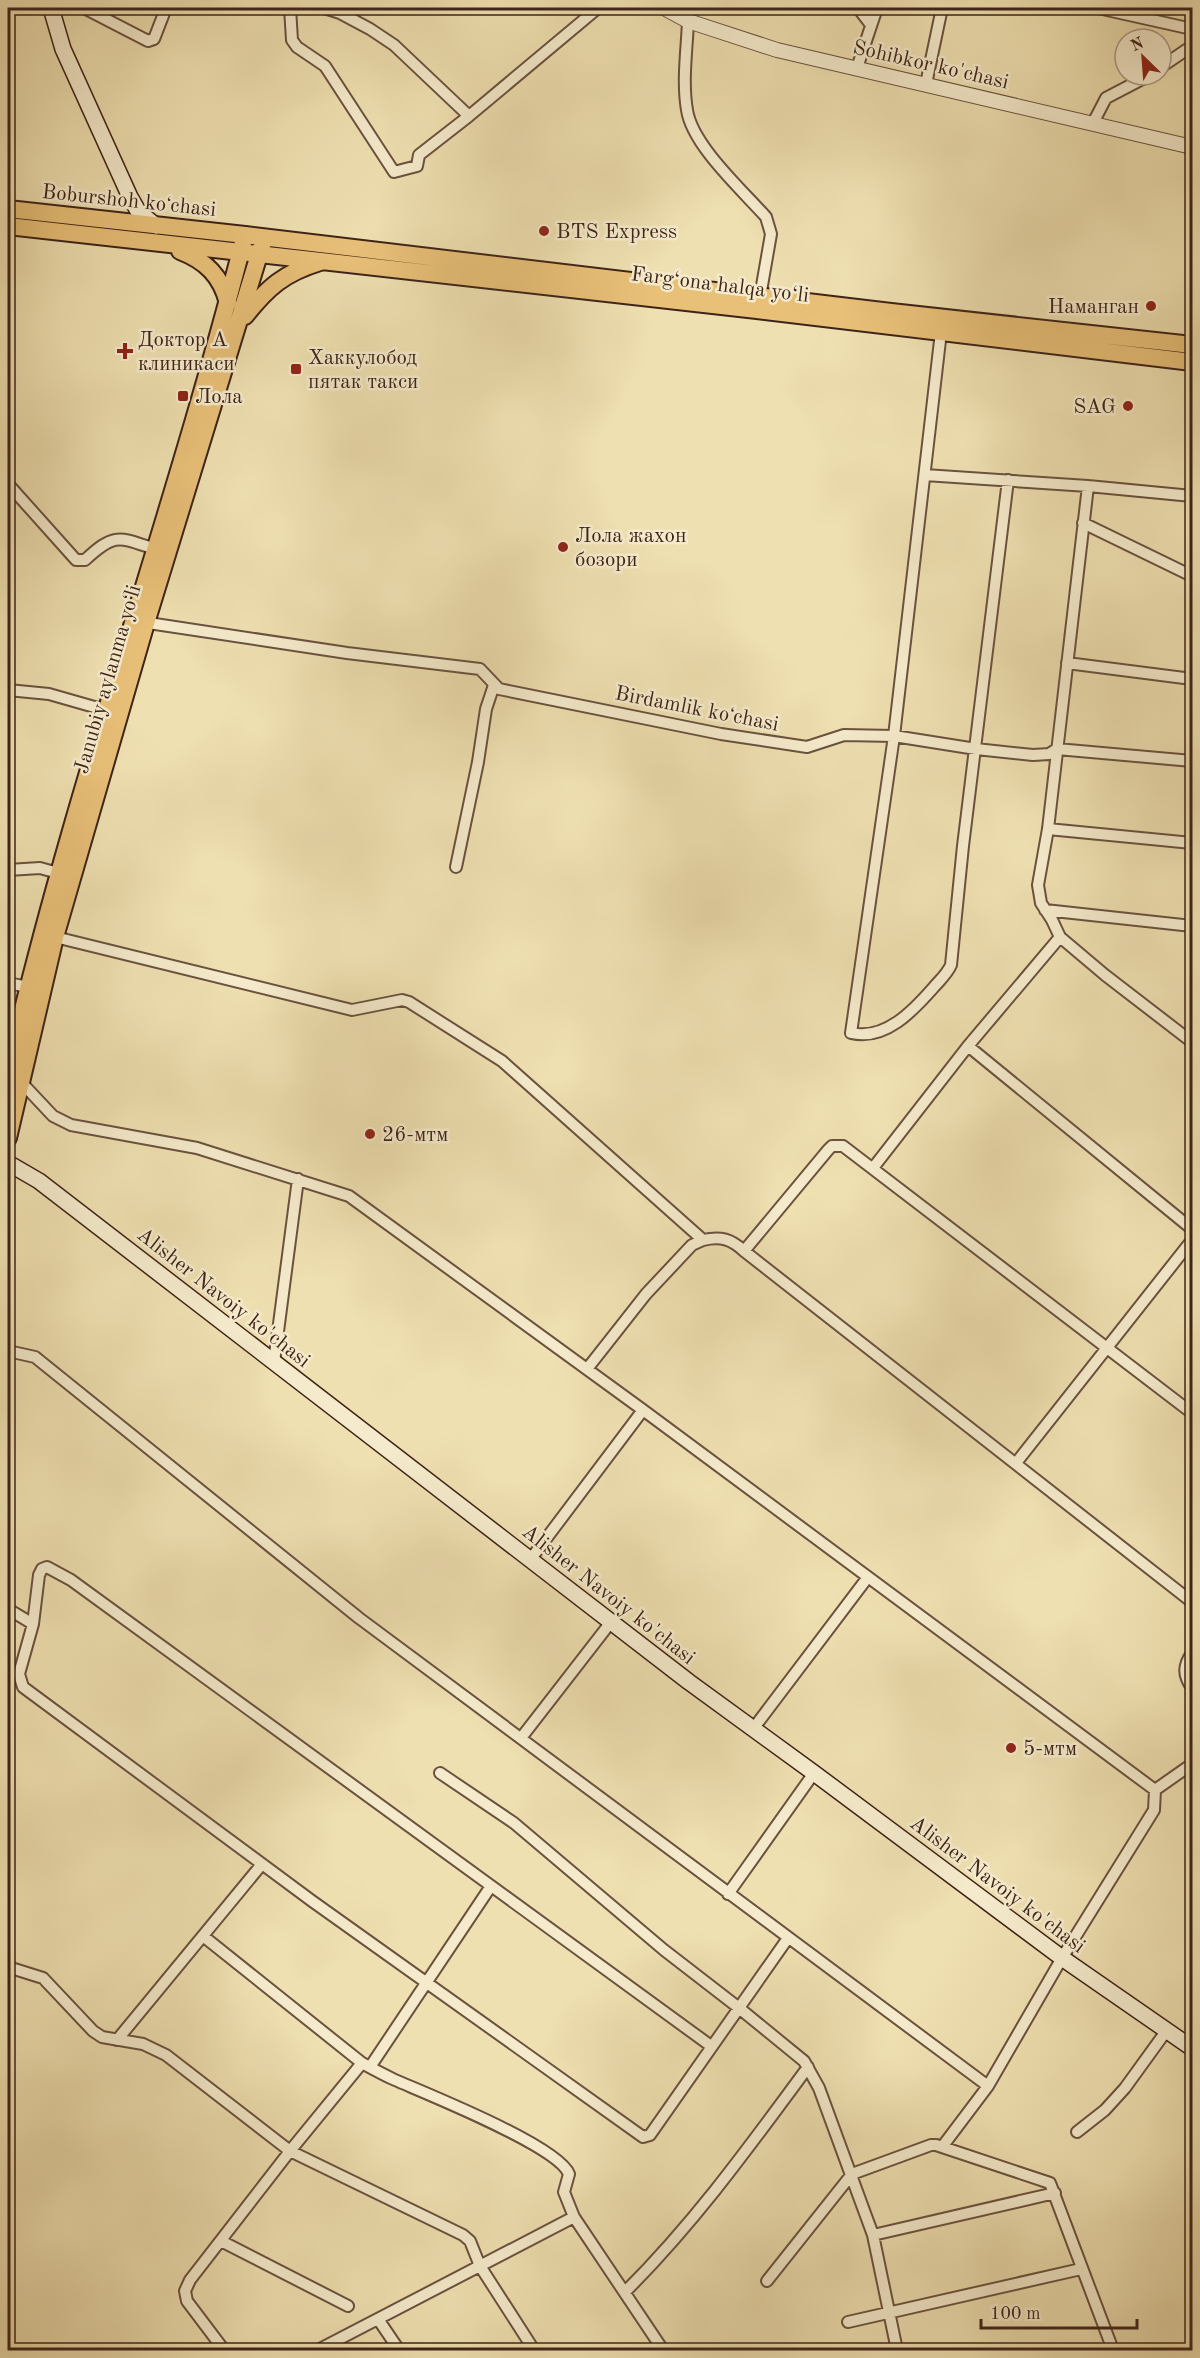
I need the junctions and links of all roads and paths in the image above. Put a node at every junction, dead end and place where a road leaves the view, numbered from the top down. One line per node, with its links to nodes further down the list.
1 (51, 8): 25 (main road)
2 (84, 8): 3 (street)
3 (166, 8)
4 (290, 8): 20 (street)
5 (324, 8): 20 (street)
6 (598, 8): 20 (street)
7 (664, 8): 12 (street, Sohibkor ko'chasi)
8 (858, 8): 13 (street)
9 (877, 8): 13 (street)
10 (942, 8): 18 (street)
11 (1098, 8): 14 (street)
12 (688, 21): 17 (street, Sohibkor ko'chasi); 32 (street)
13 (871, 25): 17 (street)
14 (1192, 29)
15 (1192, 46): 16 (street)
16 (1173, 59)
17 (857, 68): 18 (street, Sohibkor ko'chasi)
18 (926, 84): 21 (street, Sohibkor ko'chasi)
19 (1127, 87): 21 (street)
20 (469, 116)
21 (1094, 123): 22 (street, Sohibkor ko'chasi)
22 (1192, 147)
23 (8, 209): 25 (main road, Boburshoh koʻchasi)
24 (8, 226): 28 (main road)
25 (156, 226): 26 (main road, Boburshoh koʻchasi)
26 (246, 236): 27 (main road, Farg‘ona halqa yo‘li); 29 (main road, Janubiy aylanma yoʻli)
27 (264, 237): 30 (main road, Janubiy aylanma yoʻli); 32 (main road, Farg‘ona halqa yo‘li)
28 (163, 244): 29 (main road, Farg‘ona halqa yo‘li); 33 (main road)
29 (241, 252): 30 (main road, Farg‘ona halqa yo‘li); 33 (main road, Janubiy aylanma yoʻli)
30 (260, 254): 31 (main road, Farg‘ona halqa yo‘li); 34 (main road, Janubiy aylanma yoʻli)
31 (326, 261): 34 (main road); 35 (main road, Farg‘ona halqa yo‘li)
32 (760, 297): 36 (main road, Farg‘ona halqa yo‘li)
33 (228, 303): 44 (main road, Janubiy aylanma yoʻli)
34 (239, 324): 46 (main road, Janubiy aylanma yoʻli)
35 (941, 332): 37 (main road, Farg‘ona halqa yo‘li); 38 (street)
36 (1192, 345)
37 (1192, 362)
38 (925, 475): 39 (street); 52 (street)
39 (1008, 480): 41 (street); 53 (street)
40 (8, 484): 44 (street)
41 (1088, 486): 42 (street); 43 (street)
42 (1192, 496)
43 (1083, 523): 45 (street); 47 (street)
44 (155, 549): 46 (main road, Janubiy aylanma yoʻli)
45 (1192, 576)
46 (139, 622): 49 (street, Birdamlik koʻchasi); 51 (main road, Janubiy aylanma yoʻli); 63 (main road, Janubiy aylanma yoʻli)
47 (1067, 663): 48 (street); 54 (street)
48 (1192, 679)
49 (494, 685): 52 (street, Birdamlik koʻchasi); 58 (street)
50 (8, 690): 51 (street)
51 (105, 710): 60 (main road, Janubiy aylanma yoʻli)
52 (894, 736): 53 (street, Birdamlik koʻchasi); 53 (street)
53 (976, 749): 54 (street, Birdamlik koʻchasi)
54 (1057, 749): 55 (street, Birdamlik koʻchasi); 56 (street)
55 (1192, 761)
56 (1048, 829): 57 (street); 61 (street)
57 (1192, 843)
58 (456, 867)
59 (8, 870): 60 (street)
60 (58, 873): 66 (main road, Janubiy aylanma yoʻli)
61 (1045, 910): 62 (street); 64 (street)
62 (1192, 926)
63 (55, 937): 69 (main road, Janubiy aylanma yoʻli); 75 (street)
64 (1060, 937): 67 (street); 68 (street)
65 (8, 983): 66 (street)
66 (28, 987): 69 (main road, Janubiy aylanma yoʻli)
67 (1192, 1042)
68 (968, 1046): 72 (street); 74 (street)
69 (14, 1077): 70 (main road, Janubiy aylanma yoʻli); 73 (street)
70 (8, 1138)
71 (8, 1163): 80 (main road, Alisher Navoiy ko'chasi)
72 (873, 1168): 77 (street); 78 (street)
73 (298, 1179): 80 (street); 81 (street)
74 (1192, 1229)
75 (703, 1240): 77 (street); 81 (street)
76 (1192, 1240): 78 (street)
77 (744, 1251): 84 (street)
78 (1109, 1348): 83 (street); 84 (street)
79 (8, 1351): 94 (street)
80 (274, 1362): 85 (main road, Alisher Navoiy ko'chasi)
81 (587, 1370): 82 (street)
82 (644, 1410): 85 (street); 86 (street)
83 (1192, 1413)
84 (1016, 1463): 87 (street)
85 (530, 1560): 89 (main road, Alisher Navoiy ko'chasi)
86 (868, 1577): 93 (street); 98 (street)
87 (1192, 1602)
88 (8, 1609): 90 (street)
89 (611, 1622): 93 (main road, Alisher Navoiy ko'chasi); 94 (street)
90 (33, 1624): 99 (street); 100 (street)
91 (1192, 1653): 92 (street)
92 (1192, 1688)
93 (753, 1729): 97 (main road, Alisher Navoiy ko'chasi)
94 (521, 1738): 101 (street)
95 (1192, 1764): 98 (street)
96 (440, 1773): 107 (street)
97 (814, 1773): 101 (street); 104 (main road, Alisher Navoiy ko'chasi)
98 (1155, 1790): 104 (street)
99 (262, 1864): 102 (street); 106 (street)
100 (490, 1886): 106 (street); 110 (street)
101 (728, 1894): 103 (street)
102 (203, 1936): 109 (street); 112 (street)
103 (788, 1938): 107 (street); 114 (street)
104 (1062, 1958): 108 (main road, Alisher Navoiy ko'chasi); 114 (street)
105 (8, 1967): 109 (street)
106 (426, 1982): 110 (street); 112 (street)
107 (739, 2008): 110 (street); 113 (street)
108 (1167, 2030): 111 (main road, Alisher Navoiy ko'chasi); 115 (street)
109 (117, 2040): 117 (street)
110 (711, 2046)
111 (1192, 2048)
112 (366, 2065): 117 (street); 120 (street)
113 (808, 2067): 118 (street); 126 (street)
114 (988, 2086): 116 (street)
115 (1077, 2132)
116 (942, 2147): 118 (street); 119 (street)
117 (290, 2151): 122 (street); 123 (street)
118 (852, 2174): 121 (street); 125 (street)
119 (1055, 2193): 121 (street); 124 (street)
120 (574, 2217): 123 (street); 126 (street)
121 (873, 2235): 128 (street)
122 (221, 2241): 127 (street); 131 (street)
123 (480, 2266): 129 (street); 134 (street)
124 (1081, 2269): 128 (street); 137 (street)
125 (767, 2281)
126 (625, 2292): 135 (street)
127 (348, 2306)
128 (889, 2312): 130 (street); 136 (street)
129 (378, 2319): 132 (street); 133 (street)
130 (848, 2322)
131 (224, 2350)
132 (318, 2350)
133 (399, 2350)
134 (534, 2350)
135 (663, 2350)
136 (897, 2350)
137 (1113, 2350)

